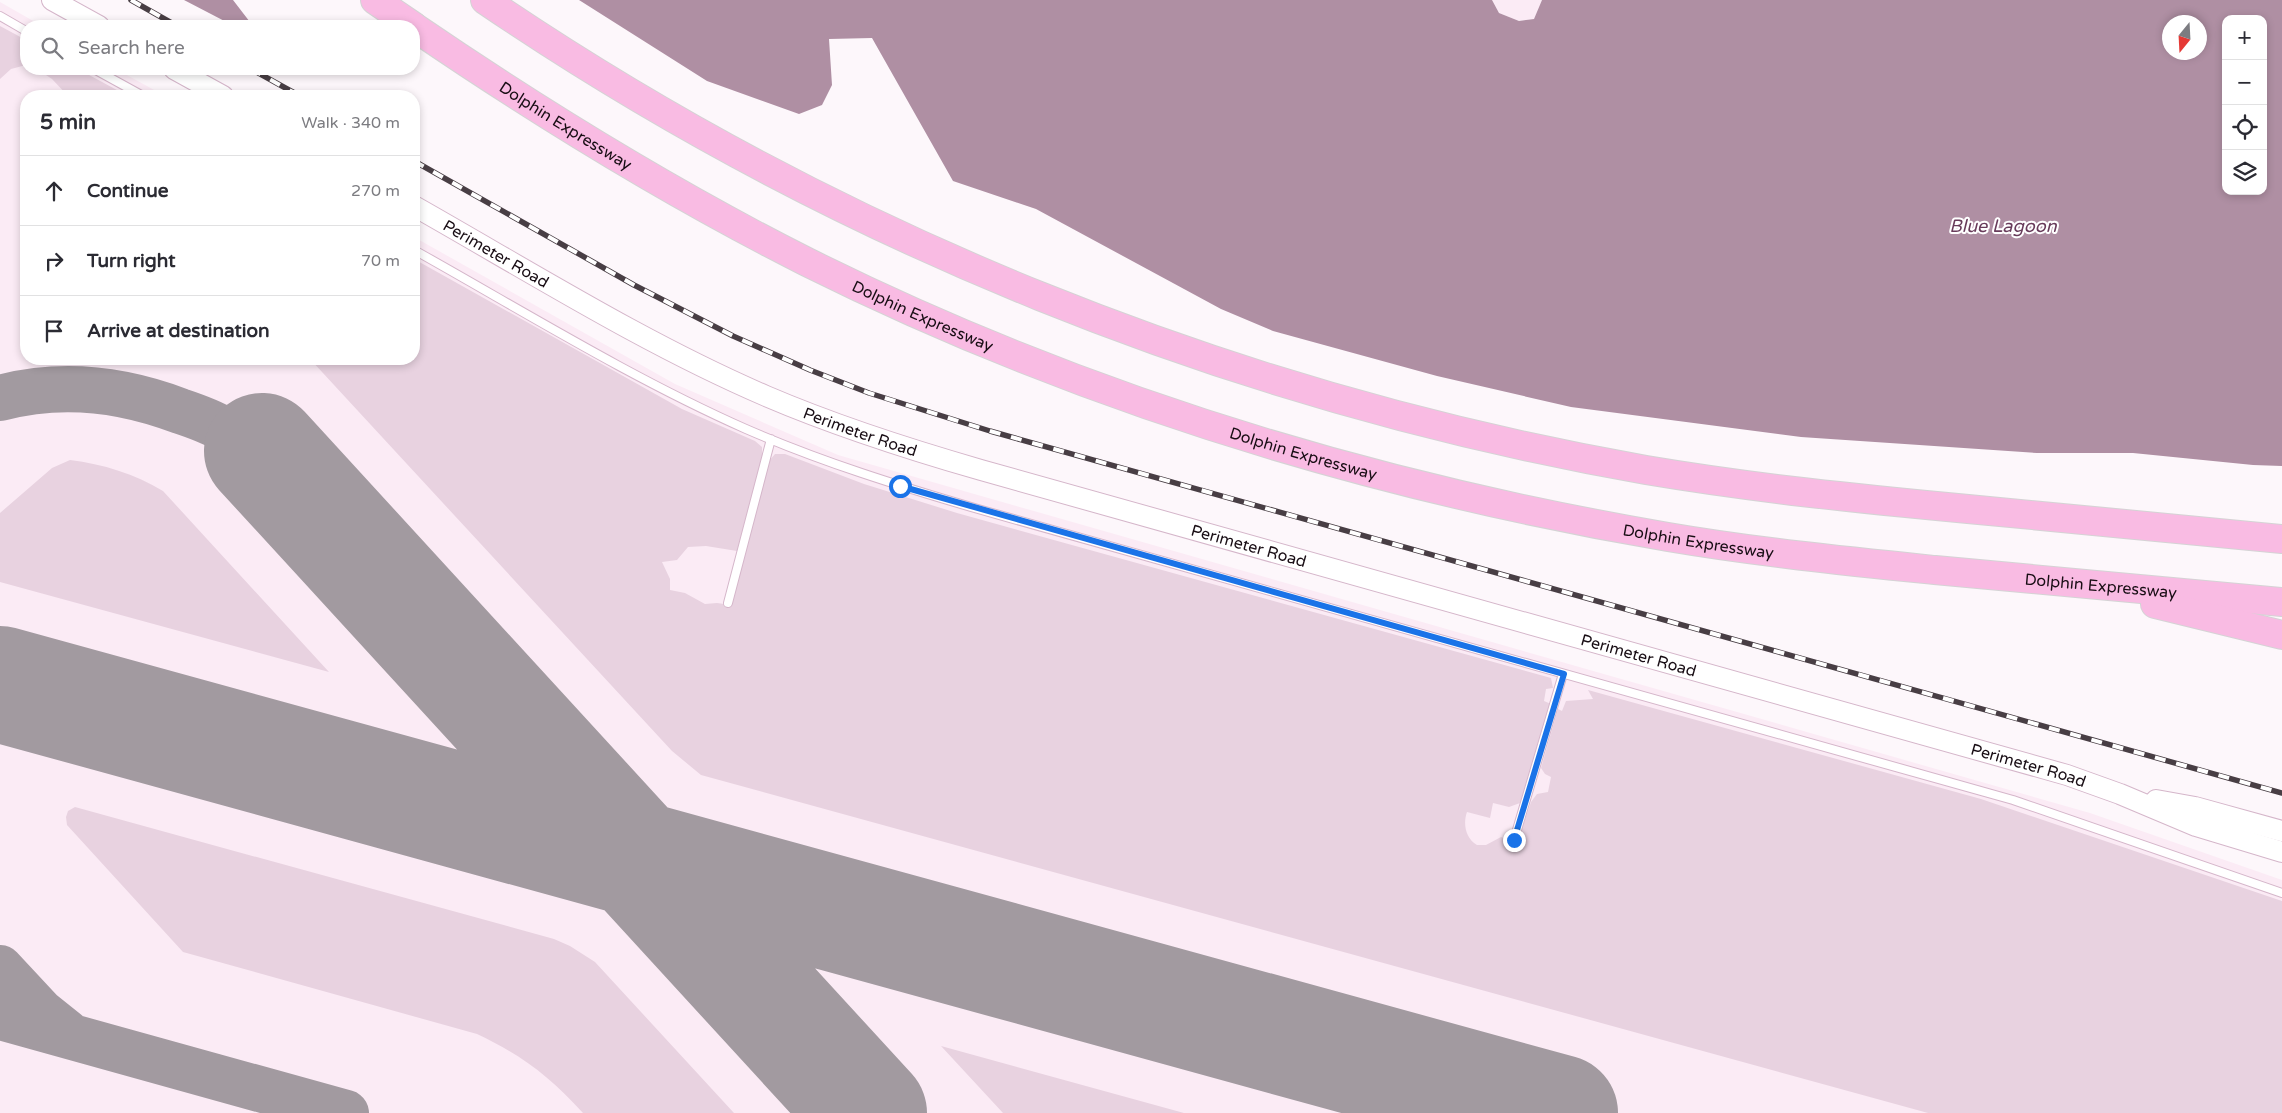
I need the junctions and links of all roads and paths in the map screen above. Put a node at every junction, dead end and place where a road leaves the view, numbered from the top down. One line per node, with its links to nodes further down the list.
1 (52, 0): 6 (street)
2 (375, 0): 7 (highway, Dolphin Expressway)
3 (485, 0): 4 (highway)
4 (500, 8): 18 (highway)
5 (0, 16): 8 (lane)
6 (88, 20)
7 (403, 20)
8 (20, 28)
9 (420, 32): 20 (highway, Dolphin Expressway)
10 (105, 75): 12 (lane)
11 (185, 75): 13 (street)
12 (132, 90)
13 (212, 90)
14 (420, 209): 25 (street, Perimeter Road)
15 (420, 253): 16 (lane)
16 (771, 439): 22 (lane); 24 (lane)
17 (2282, 523): 18 (highway)
18 (2143, 526): 19 (highway)
19 (2282, 539)
20 (2061, 582): 21 (highway, Dolphin Expressway); 23 (highway)
21 (2282, 602)
22 (728, 603)
23 (2282, 635)
24 (1564, 674): 27 (lane); 29 (lane)
25 (2120, 794): 26 (street, Perimeter Road); 28 (street, Perimeter Road)
26 (2282, 831)
27 (1514, 840)
28 (2282, 852)
29 (2282, 892)

